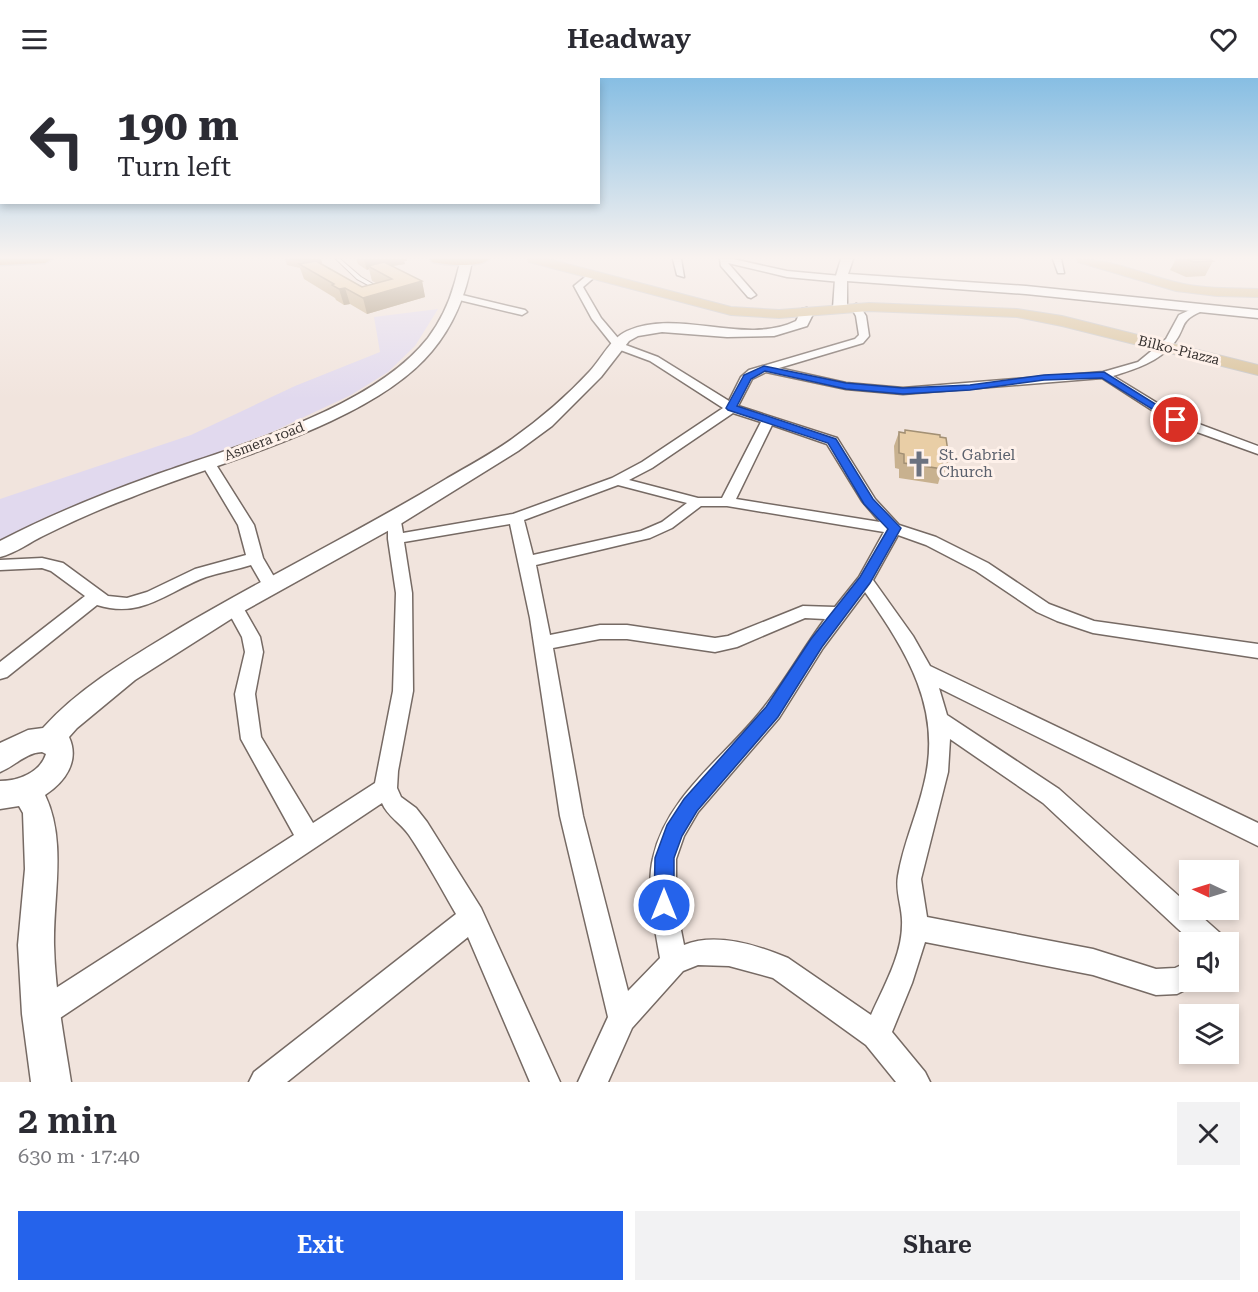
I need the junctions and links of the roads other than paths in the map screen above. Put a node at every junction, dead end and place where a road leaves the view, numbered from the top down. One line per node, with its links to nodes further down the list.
1 (454, 306): 20 (street, Asmera road)
2 (496, 306): 9 (street)
3 (589, 306): 12 (street)
4 (711, 306): 10 (main road, Bilko-Piazza)
5 (1162, 306): 8 (street)
6 (856, 307): 7 (main road, Bilko-Piazza); 13 (main road, Bilko-Piazza); 14 (street)
7 (840, 308): 10 (main road, Bilko-Piazza)
8 (1197, 310): 11 (street); 13 (street)
9 (522, 312)
10 (807, 312): 12 (street)
11 (1258, 314)
12 (619, 346): 17 (street); 26 (street)
13 (1164, 346): 15 (main road, Bilko-Piazza); 16 (street)
14 (764, 368): 16 (street); 17 (street)
15 (1258, 370)
16 (1104, 375): 19 (street)
17 (731, 408): 18 (street); 21 (street)
18 (768, 420): 23 (street); 25 (street)
19 (1258, 450)
20 (208, 463): 27 (street, Asmera road); 28 (street)
21 (618, 481): 22 (street); 24 (street)
22 (698, 502): 23 (street); 29 (street)
23 (727, 502): 25 (street)
24 (516, 518): 26 (street); 29 (street)
25 (894, 528): 31 (street); 37 (street)
26 (395, 529): 32 (street); 43 (street)
27 (0, 550)
28 (255, 558): 32 (street); 33 (street)
29 (529, 561): 36 (street)
30 (0, 566): 33 (street)
31 (865, 580): 35 (street); 39 (street)
32 (272, 587): 34 (street)
33 (98, 595): 38 (street)
34 (234, 606): 41 (street); 46 (street)
35 (841, 614): 36 (street); 50 (street)
36 (542, 643): 53 (street)
37 (1258, 651)
38 (0, 672)
39 (924, 672): 40 (street); 45 (street)
40 (937, 719): 48 (street); 49 (street)
41 (50, 740): 42 (street); 44 (street)
42 (0, 759)
43 (386, 788): 46 (street); 47 (street)
44 (14, 792): 52 (street)
45 (1258, 835)
46 (308, 837): 52 (street)
47 (472, 917): 56 (street); 57 (street)
48 (915, 927): 51 (street); 54 (street)
49 (1200, 932)
50 (674, 962): 53 (street); 54 (street)
51 (1179, 980)
52 (41, 1014): 55 (street)
53 (622, 1018): 58 (street)
54 (876, 1035): 59 (street)
55 (51, 1082)
56 (264, 1082)
57 (545, 1082)
58 (593, 1082)
59 (915, 1082)

